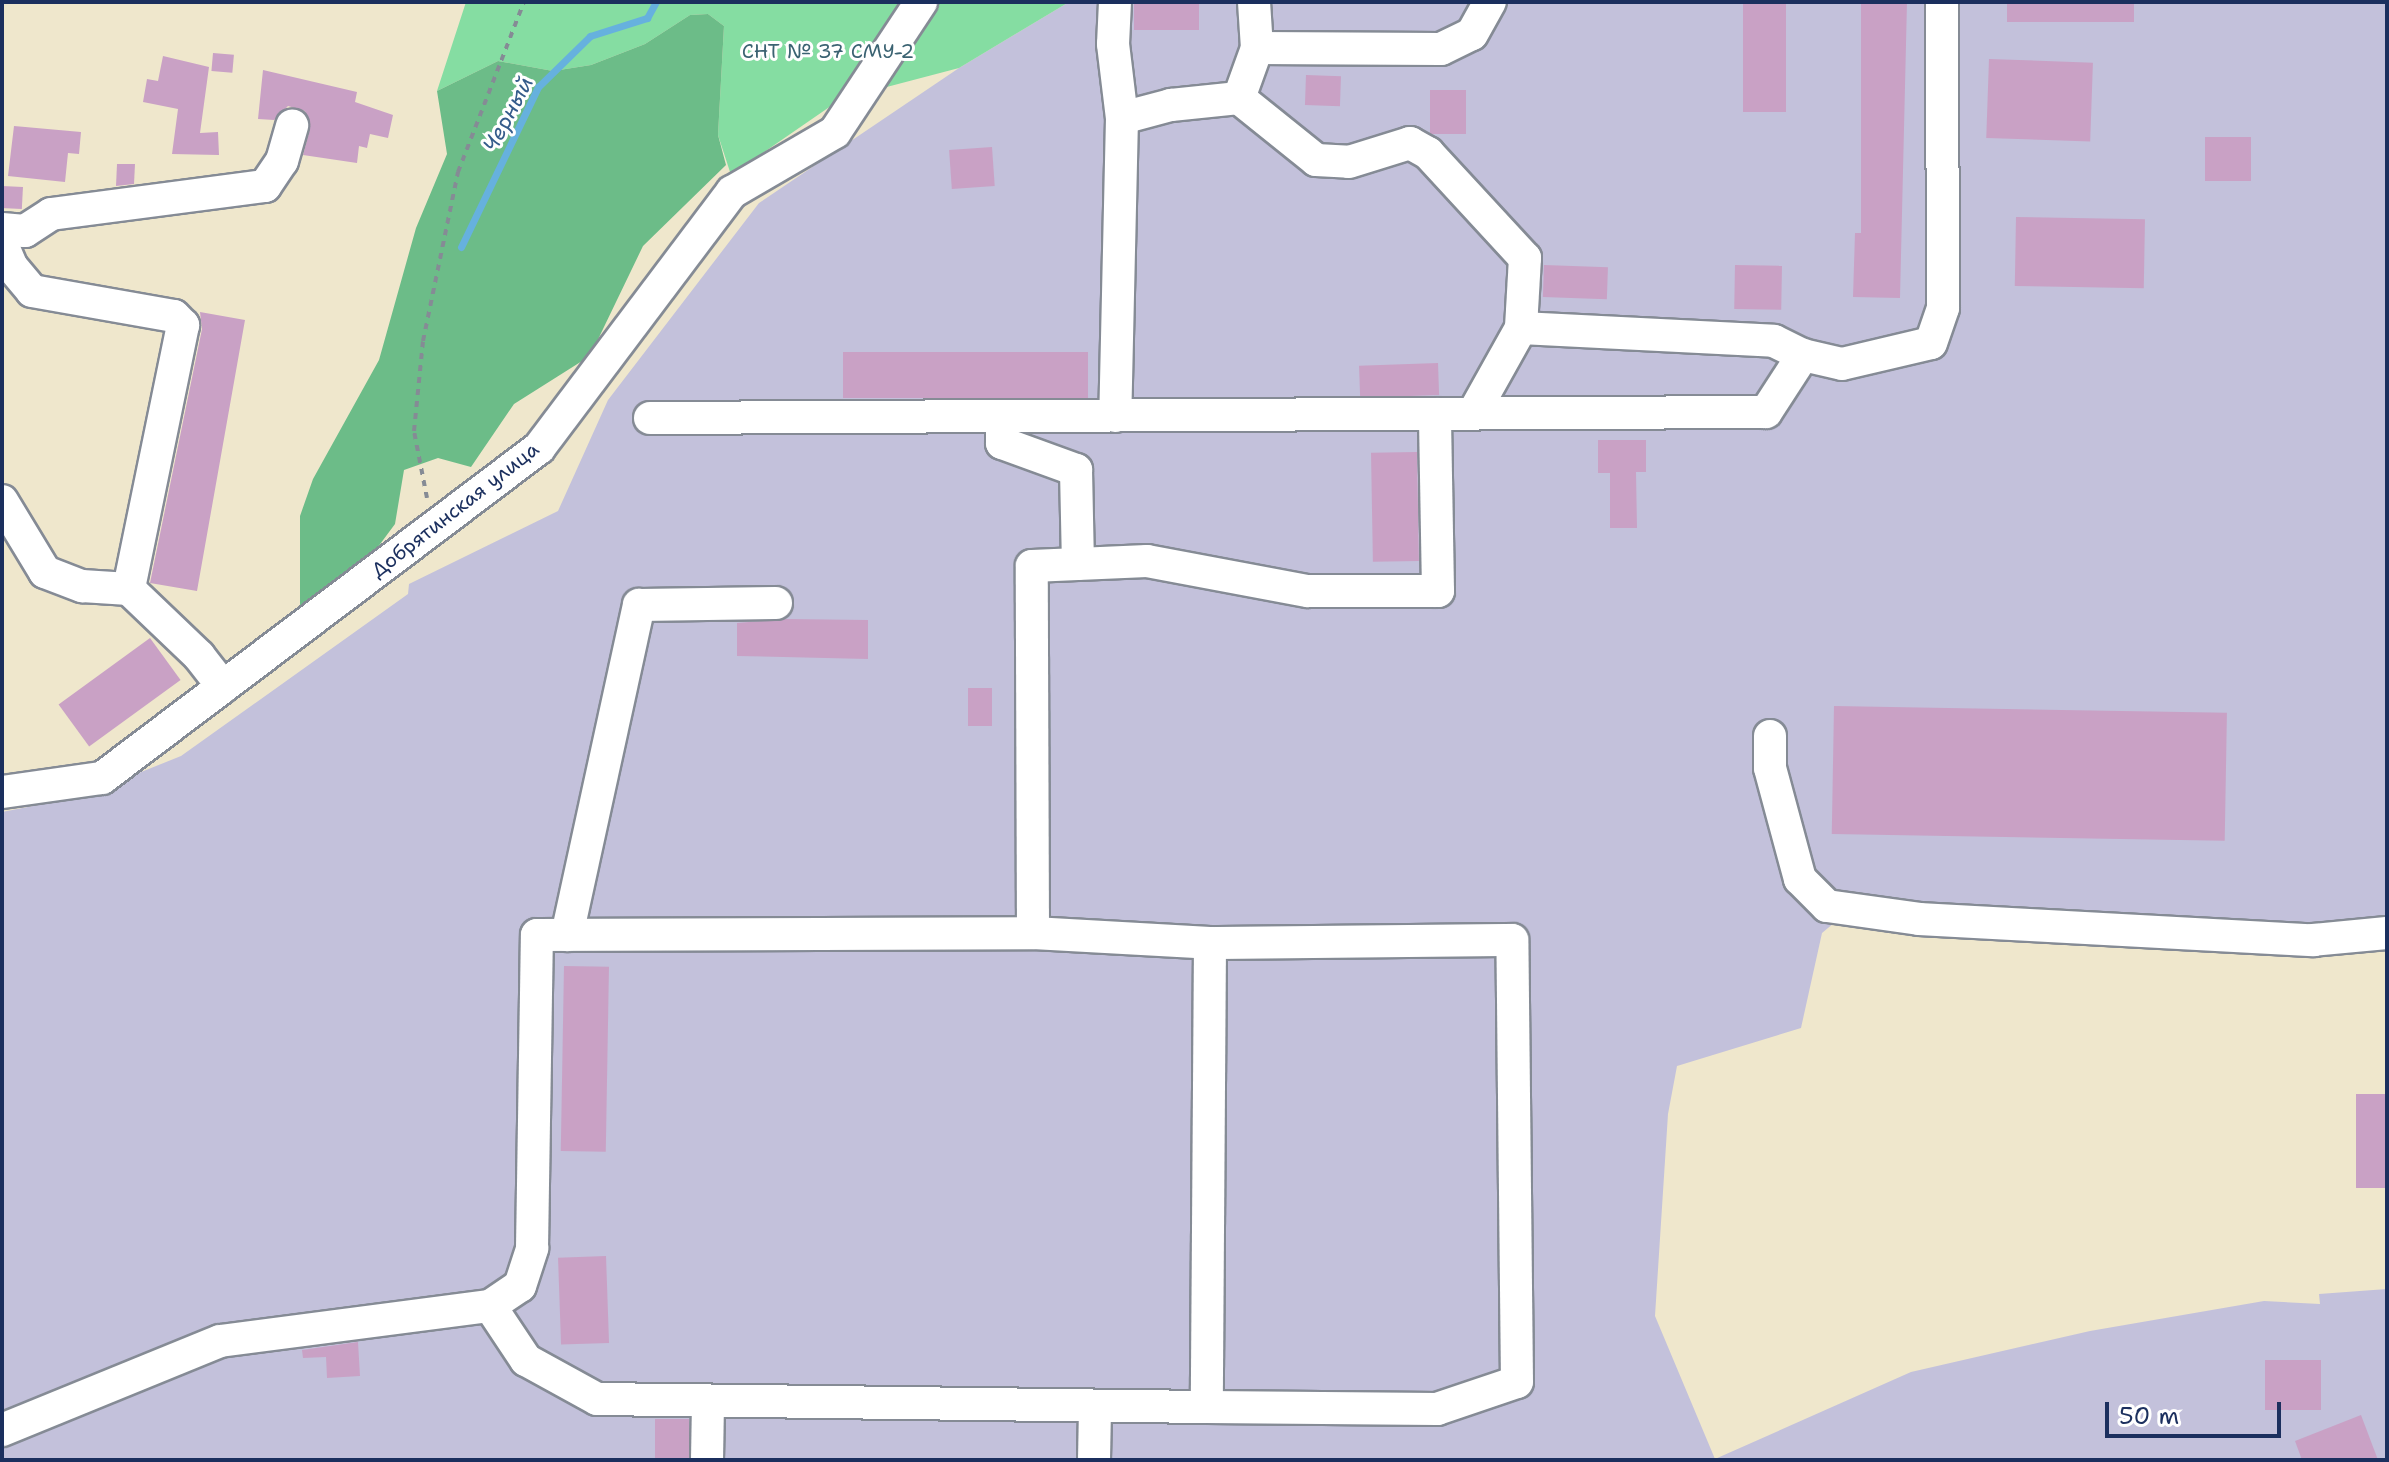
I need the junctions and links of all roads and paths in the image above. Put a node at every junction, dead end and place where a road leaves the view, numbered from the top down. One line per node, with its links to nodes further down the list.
1 (524, 2): 20 (path)
2 (921, 2): 20 (street, Добрятинская улица)
3 (1115, 2): 9 (street)
4 (1254, 2): 7 (street)
5 (1490, 2): 7 (street)
6 (1942, 2): 13 (street)
7 (1257, 48): 8 (street)
8 (1239, 98): 9 (street); 12 (street)
9 (1122, 118): 16 (street)
10 (292, 125): 11 (street)
11 (10, 235): 22 (street)
12 (1521, 328): 13 (street); 15 (street)
13 (1803, 355): 15 (street)
14 (1435, 414): 15 (street); 16 (street); 21 (street)
15 (1473, 414)
16 (1115, 416): 17 (street)
17 (1002, 417): 18 (street); 21 (street)
18 (650, 418)
19 (2, 501): 22 (street)
20 (433, 528): 24 (street, Добрятинская улица)
21 (1078, 564): 27 (street)
22 (129, 589): 24 (street)
23 (776, 603): 29 (street)
24 (223, 687): 26 (street, Добрятинская улица)
25 (1770, 736): 28 (street)
26 (2, 792)
27 (1033, 933): 29 (street); 30 (street)
28 (2387, 933)
29 (567, 935): 31 (street)
30 (1210, 943): 33 (street); 33 (street)
31 (490, 1306): 32 (street); 35 (street)
32 (708, 1401): 34 (street); 36 (street)
33 (1207, 1407): 34 (street)
34 (1095, 1408): 37 (street)
35 (2, 1430)
36 (707, 1460)
37 (1094, 1460)

